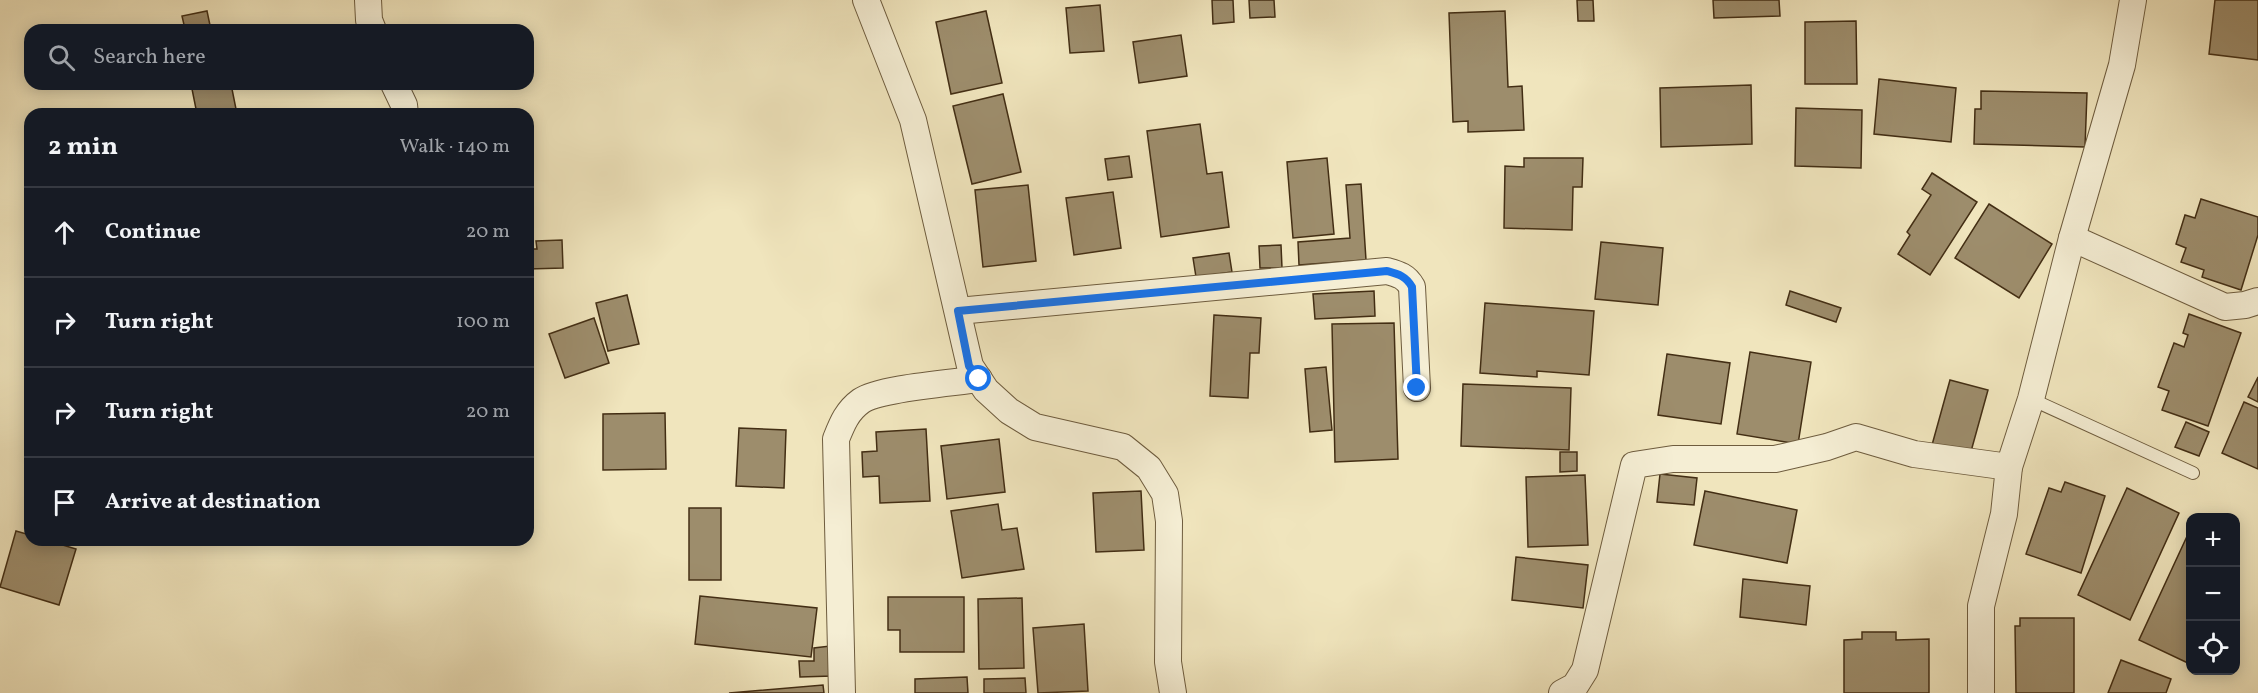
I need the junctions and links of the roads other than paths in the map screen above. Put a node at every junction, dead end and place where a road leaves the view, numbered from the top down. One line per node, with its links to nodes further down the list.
1 (368, 0): 4 (street)
2 (866, 0): 9 (street)
3 (2133, 0): 7 (street)
4 (371, 24)
5 (397, 90): 6 (street)
6 (404, 108)
7 (2072, 238): 8 (street); 12 (street)
8 (2258, 301)
9 (958, 311): 10 (street); 11 (street)
10 (979, 379): 15 (street); 16 (street)
11 (1417, 388)
12 (2031, 399): 13 (street); 14 (lane)
13 (2009, 467): 17 (street); 18 (street)
14 (2193, 473)
15 (842, 693)
16 (1173, 693)
17 (1562, 693)
18 (1982, 693)

